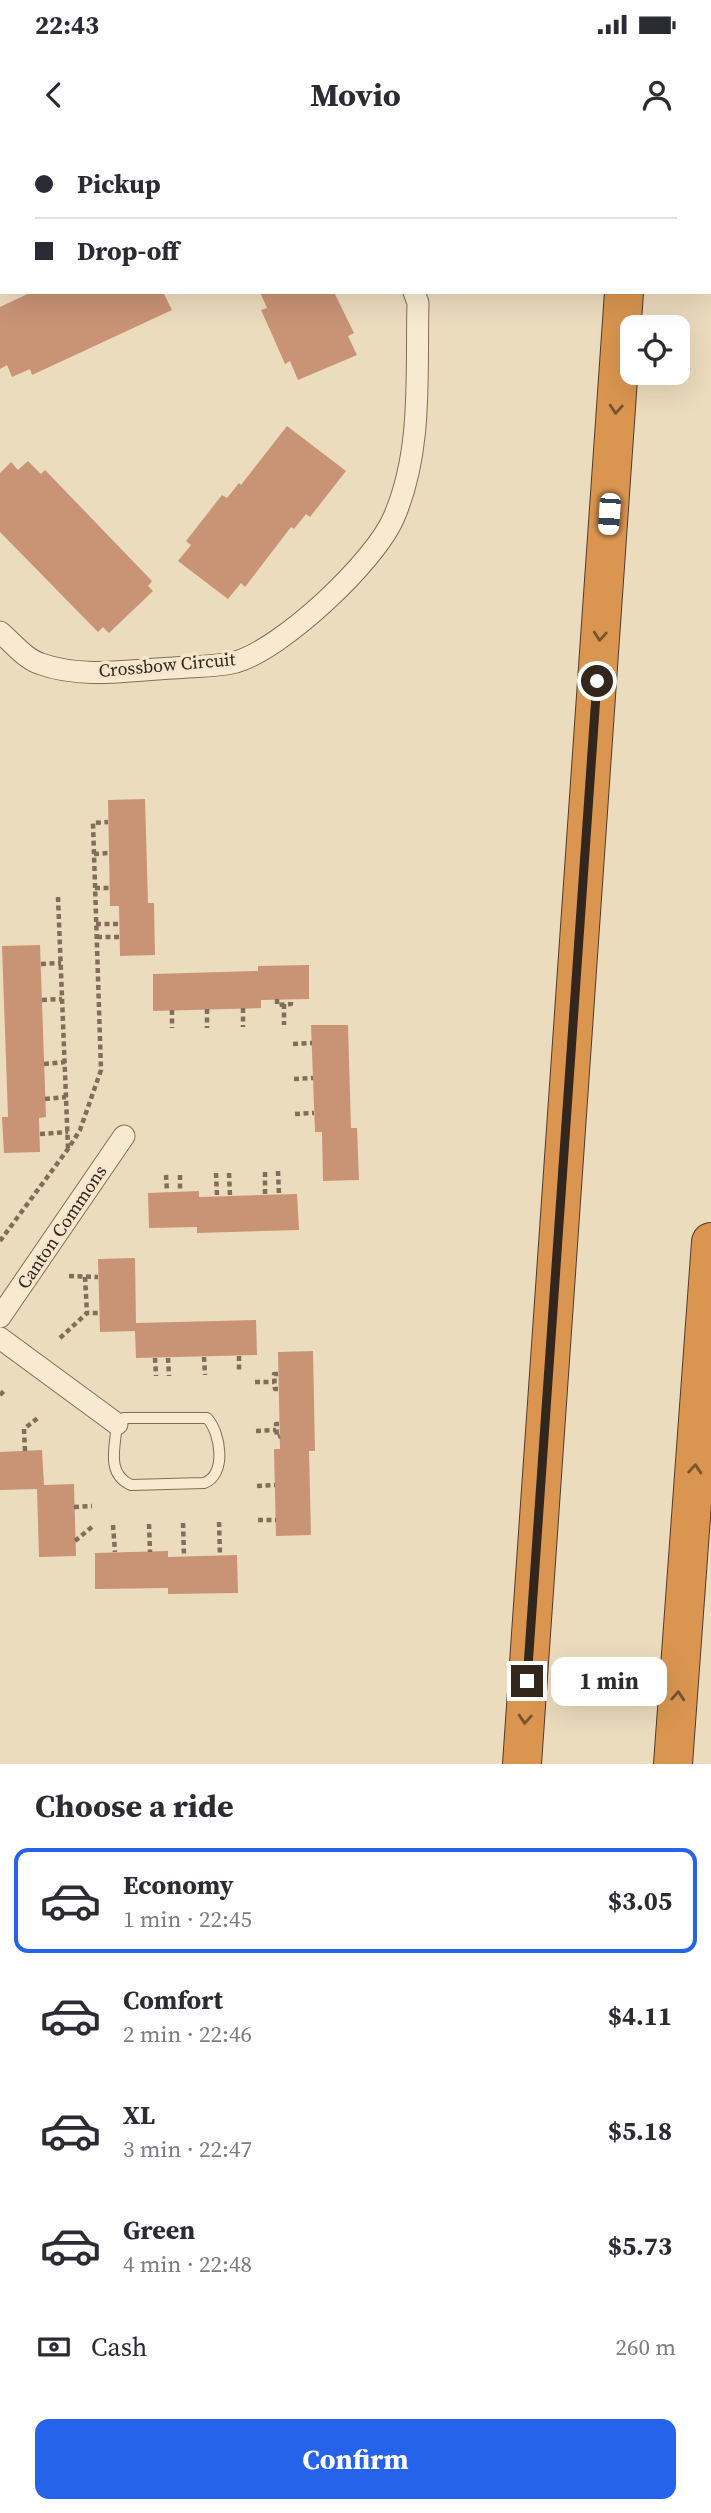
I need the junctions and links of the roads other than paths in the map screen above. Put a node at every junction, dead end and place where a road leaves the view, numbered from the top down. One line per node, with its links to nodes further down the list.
1 (415, 294): 3 (street, Crossbow Circuit)
2 (624, 294): 9 (highway, one-way to 9)
3 (0, 632)
4 (124, 1136): 6 (street, Canton Commons)
5 (711, 1242): 10 (highway, one-way to 5)
6 (0, 1317)
7 (0, 1338): 8 (street)
8 (117, 1424): 8 (lane)
9 (522, 1764)
10 (673, 1764)

